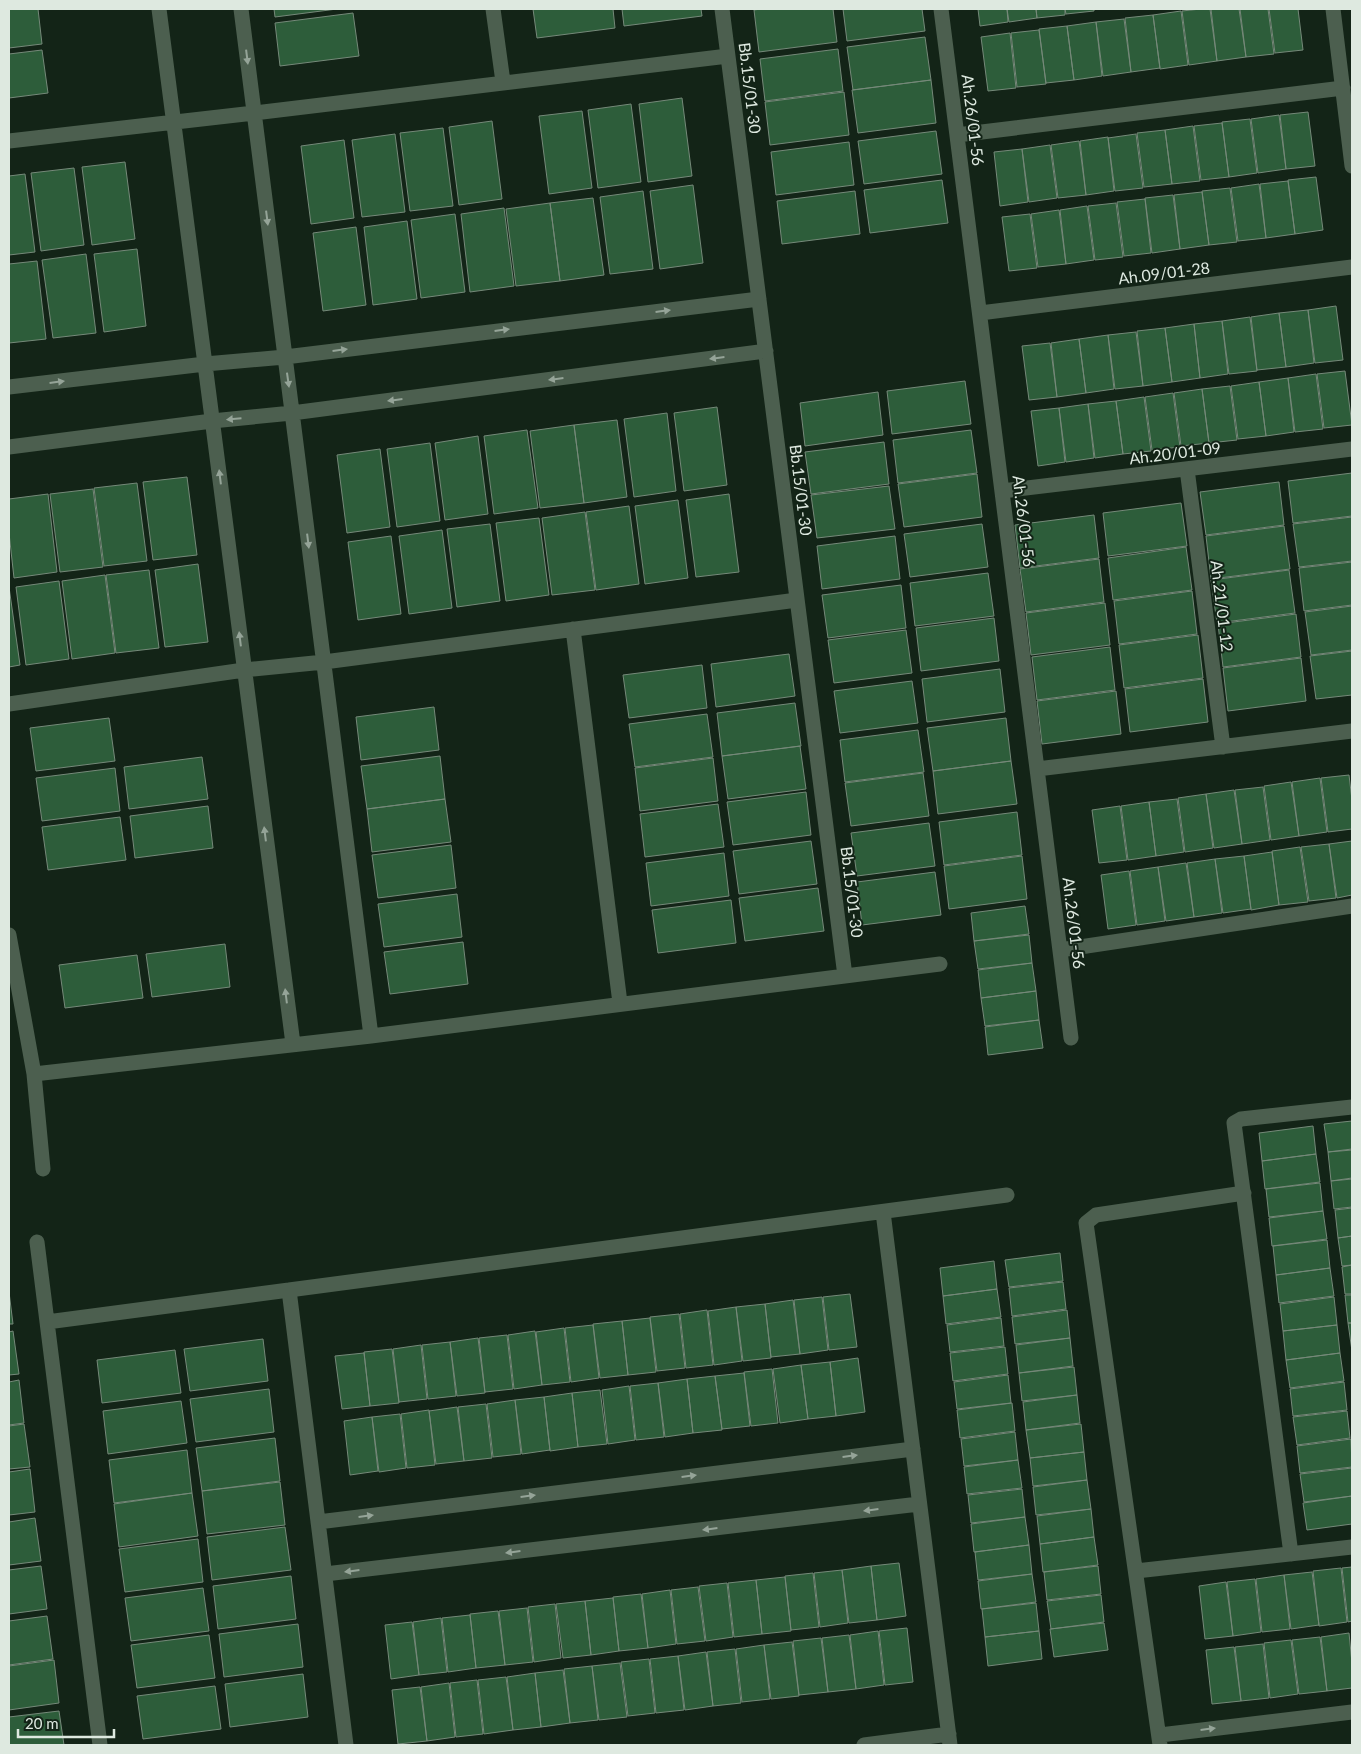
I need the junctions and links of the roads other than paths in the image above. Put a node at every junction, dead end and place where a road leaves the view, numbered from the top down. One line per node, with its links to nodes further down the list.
1 (159, 9): 11 (street)
2 (241, 9): 10 (street, one-way to 10)
3 (493, 9): 8 (street)
4 (722, 9): 7 (street, Bb.15/01-30)
5 (941, 9): 12 (street, Ah.26/01-56)
6 (1333, 9): 9 (street)
7 (728, 56): 8 (street); 16 (street, Bb.15/01-30)
8 (503, 82): 10 (street)
9 (1343, 88): 12 (street); 14 (street)
10 (254, 113): 11 (street); 19 (street, one-way to 19)
11 (174, 121): 13 (street); 20 (street)
12 (957, 135): 17 (street, Ah.26/01-56)
13 (9, 140)
14 (1352, 166)
15 (1352, 268): 17 (street, Ah.09/01-28)
16 (759, 299): 18 (street, Bb.15/01-30); 19 (street, one-way to 16)
17 (980, 313): 27 (street, Ah.26/01-56)
18 (766, 351): 22 (street, one-way to 22); 28 (street, Bb.15/01-30)
19 (285, 357): 20 (street); 22 (street, one-way to 22)
20 (205, 364): 21 (street, one-way to 20); 23 (street)
21 (9, 388)
22 (292, 413): 23 (street, one-way to 23); 30 (street, one-way to 30)
23 (212, 421): 24 (street); 31 (street, one-way to 23)
24 (9, 447)
25 (1352, 449): 26 (street, Ah.20/01-09)
26 (1187, 469): 27 (street, Ah.20/01-09); 34 (street, Ah.21/01-12)
27 (1002, 491): 35 (street, Ah.26/01-56)
28 (797, 600): 29 (street); 40 (street, Bb.15/01-30)
29 (573, 628): 30 (street); 41 (street)
30 (324, 662): 31 (street); 42 (street)
31 (244, 670): 32 (street); 44 (street, one-way to 31)
32 (9, 704)
33 (1352, 731): 34 (street)
34 (1223, 748): 35 (street)
35 (1037, 769): 38 (street, Ah.26/01-56)
36 (1352, 906): 38 (street)
37 (9, 934): 45 (street)
38 (1060, 950): 43 (street, Ah.26/01-56)
39 (940, 964): 40 (street)
40 (845, 976): 41 (street)
41 (620, 1003): 42 (street)
42 (371, 1036): 44 (street)
43 (1071, 1038)
44 (293, 1044): 45 (street)
45 (34, 1074): 47 (street)
46 (1352, 1106): 48 (street)
47 (43, 1169)
48 (1244, 1193): 58 (street); 59 (street)
49 (1007, 1196): 50 (street)
50 (883, 1212): 52 (street); 54 (street)
51 (37, 1242): 53 (street)
52 (289, 1290): 53 (street); 56 (street)
53 (47, 1322): 64 (street)
54 (913, 1449): 55 (street); 56 (street, one-way to 54)
55 (920, 1504): 60 (street, one-way to 60); 62 (street)
56 (318, 1522): 60 (street)
57 (1352, 1547): 58 (street)
58 (1291, 1554): 59 (street)
59 (1136, 1571): 63 (street)
60 (325, 1574): 65 (street)
61 (1352, 1712): 63 (street, one-way to 61)
62 (949, 1740): 66 (street)
63 (1160, 1740)
64 (100, 1745)
65 (346, 1745)
66 (864, 1745)

